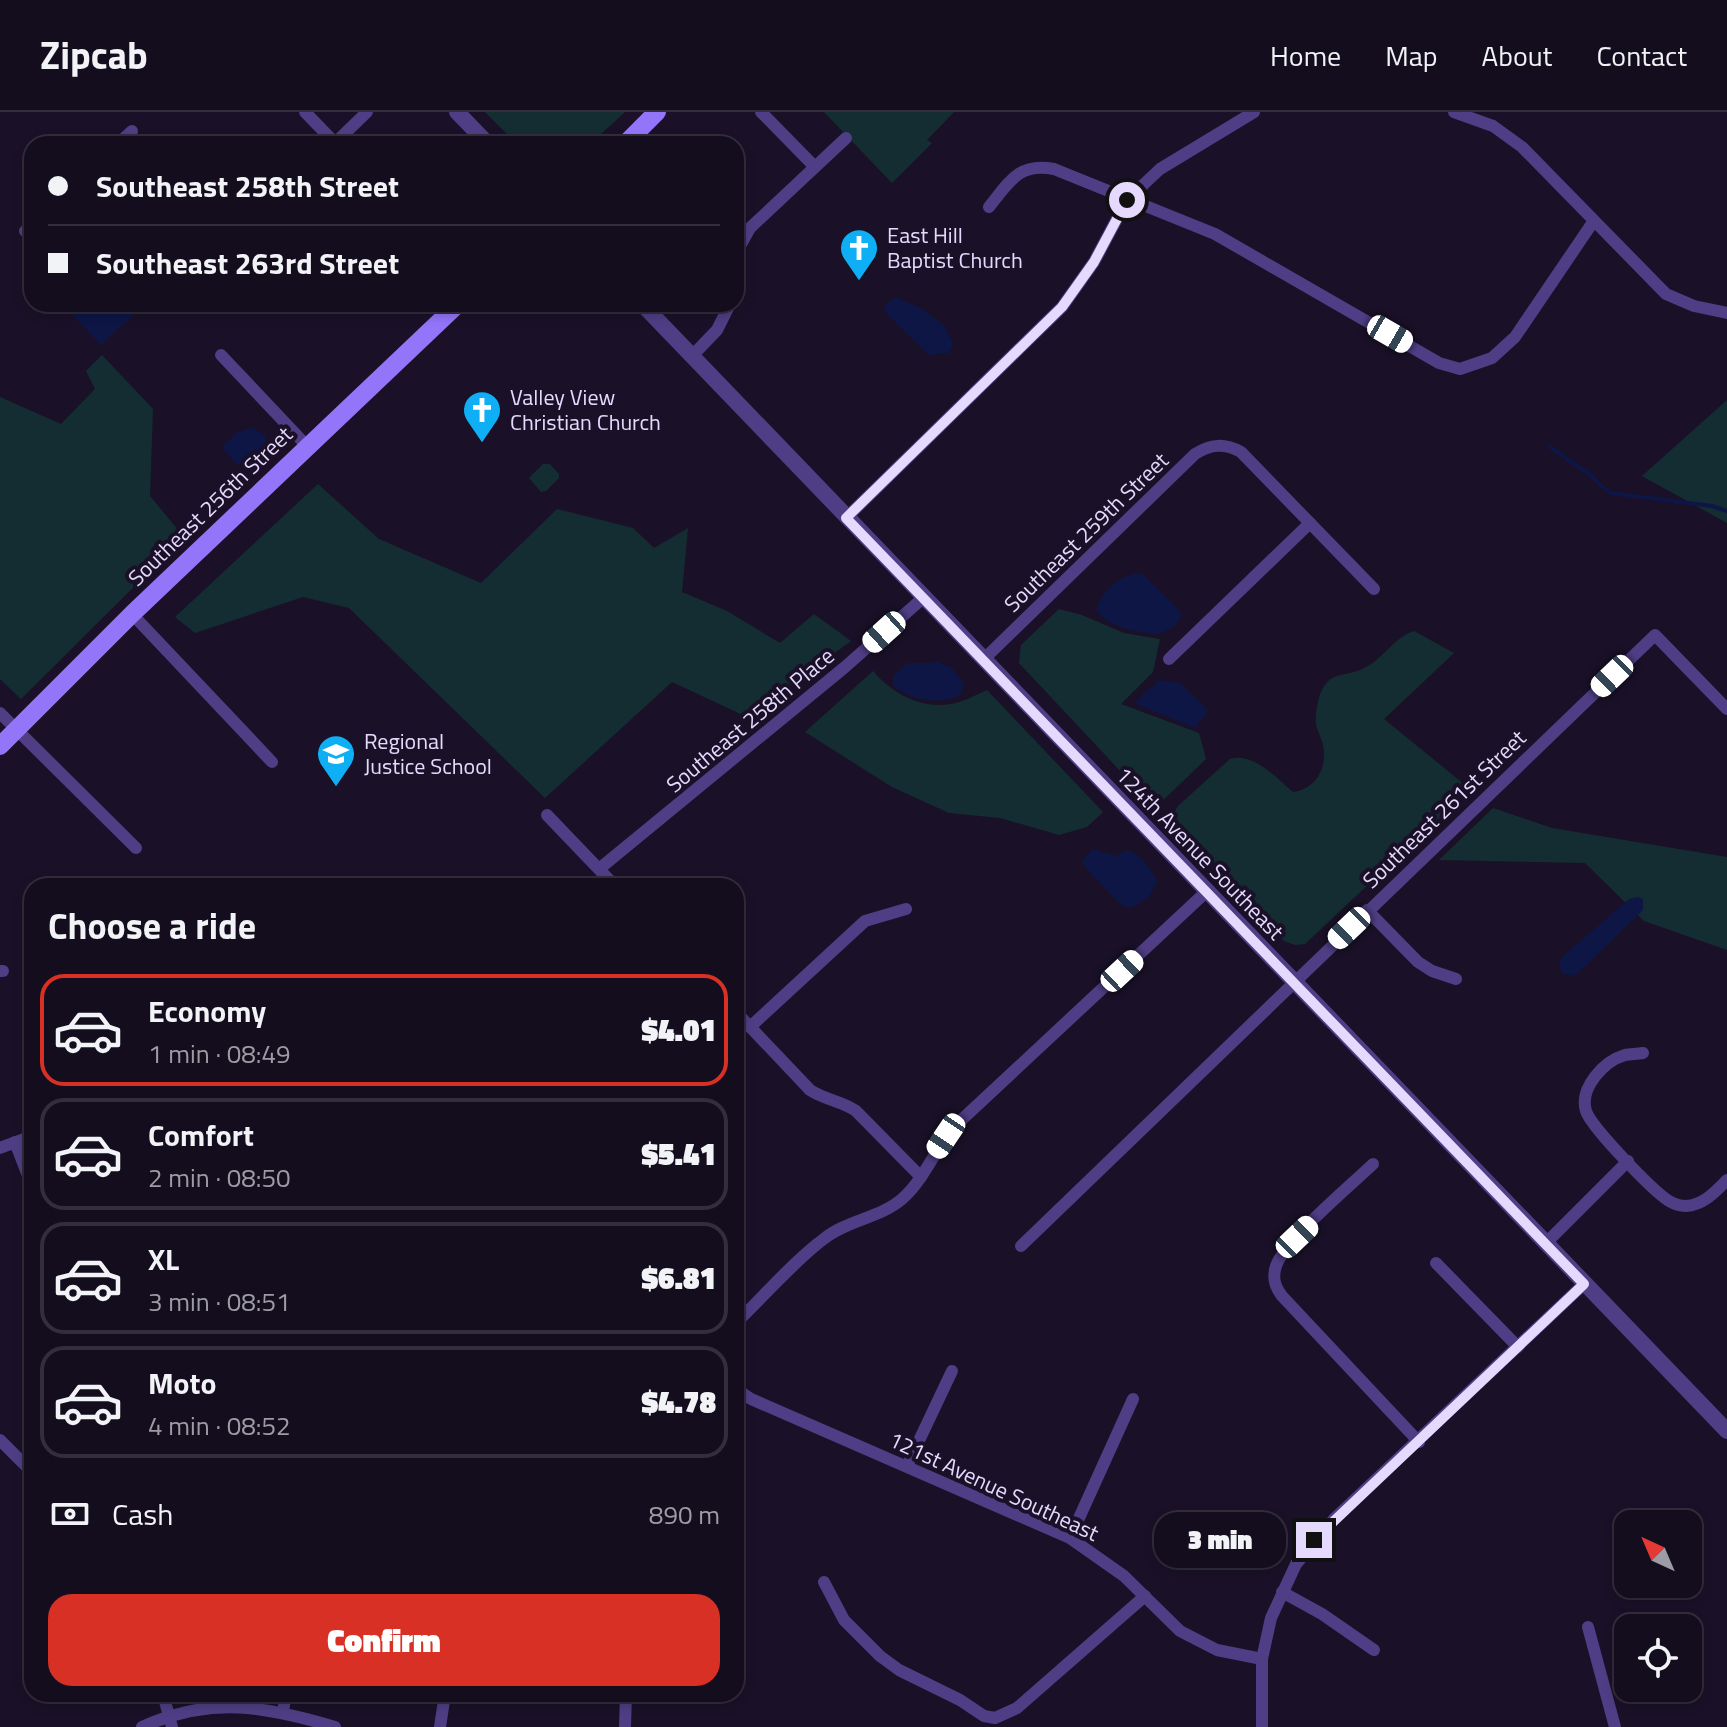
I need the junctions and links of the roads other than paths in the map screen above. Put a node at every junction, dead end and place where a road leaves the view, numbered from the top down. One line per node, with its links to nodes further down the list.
1 (305, 112): 10 (street)
2 (367, 112): 11 (street)
3 (457, 112): 12 (street)
4 (657, 112): 13 (main road)
5 (761, 112): 15 (street)
6 (1254, 112): 16 (street)
7 (1454, 112): 18 (street)
8 (132, 131): 9 (street)
9 (127, 136)
10 (335, 136)
11 (345, 136)
12 (480, 136)
13 (633, 136)
14 (846, 138): 15 (street)
15 (815, 167): 19 (street)
16 (1127, 200): 17 (street); 18 (street); 27 (street)
17 (989, 207)
18 (1593, 222): 23 (street)
19 (744, 238)
20 (449, 312): 26 (main road, Southeast 256th Street)
21 (650, 312): 25 (street, 124th Avenue Southeast)
22 (726, 312): 25 (street)
23 (1727, 313)
24 (221, 355): 26 (street)
25 (692, 356): 27 (street, 124th Avenue Southeast)
26 (307, 446): 31 (main road, Southeast 256th Street)
27 (846, 518): 30 (street, 124th Avenue Southeast)
28 (1310, 523): 29 (street); 32 (street); 33 (street, Southeast 259th Street)
29 (1374, 589)
30 (923, 598): 33 (street, 124th Avenue Southeast); 41 (street, Southeast 258th Place)
31 (132, 614): 36 (main road, Southeast 256th Street); 38 (street)
32 (1169, 659)
33 (983, 660): 43 (street, 124th Avenue Southeast)
34 (1727, 709): 45 (street, Southeast 261st Street)
35 (0, 713): 36 (street)
36 (17, 730): 37 (main road, Southeast 256th Street); 40 (street)
37 (0, 746)
38 (272, 762)
39 (547, 815): 41 (street)
40 (136, 848)
41 (599, 869): 42 (street)
42 (607, 878)
43 (1206, 892): 47 (street, 124th Avenue Southeast); 57 (street)
44 (906, 909): 49 (street)
45 (1367, 910): 46 (street); 47 (street, Southeast 261st Street)
46 (1456, 979)
47 (1293, 981): 59 (street, 124th Avenue Southeast); 60 (street, Southeast 261st Street)
48 (744, 1021): 49 (street)
49 (750, 1027): 57 (street)
50 (1643, 1053): 54 (street)
51 (24, 1139): 52 (street)
52 (15, 1142): 53 (street); 56 (street)
53 (0, 1148)
54 (1628, 1161): 58 (street); 59 (street)
55 (1373, 1164): 70 (street)
56 (24, 1165)
57 (921, 1177): 63 (street)
58 (1727, 1180)
59 (1545, 1244): 62 (street, 124th Avenue Southeast)
60 (1021, 1246)
61 (1436, 1263): 64 (street)
62 (1584, 1284): 64 (street); 68 (street, 124th Avenue Southeast)
63 (744, 1315)
64 (1518, 1347): 70 (street)
65 (952, 1371): 72 (street)
66 (744, 1394): 72 (street, 121st Avenue Southeast)
67 (1133, 1399): 73 (street)
68 (1727, 1431)
69 (0, 1440): 71 (street)
70 (1419, 1442): 75 (street)
71 (24, 1464)
72 (907, 1466): 73 (street, 121st Avenue Southeast)
73 (1070, 1538): 76 (street, 121st Avenue Southeast)
74 (824, 1582): 76 (street)
75 (1282, 1592): 78 (street); 79 (street)
76 (1145, 1596): 79 (street, 121st Avenue Southeast)
77 (1588, 1627): 90 (street)
78 (1374, 1650)
79 (1262, 1659): 89 (street)
80 (285, 1702): 83 (street)
81 (444, 1702): 87 (street)
82 (626, 1702): 88 (street)
83 (283, 1711): 84 (street); 86 (street)
84 (170, 1721): 85 (street)
85 (142, 1727)
86 (335, 1727)
87 (440, 1727)
88 (625, 1727)
89 (1262, 1727)
90 (1615, 1727)

